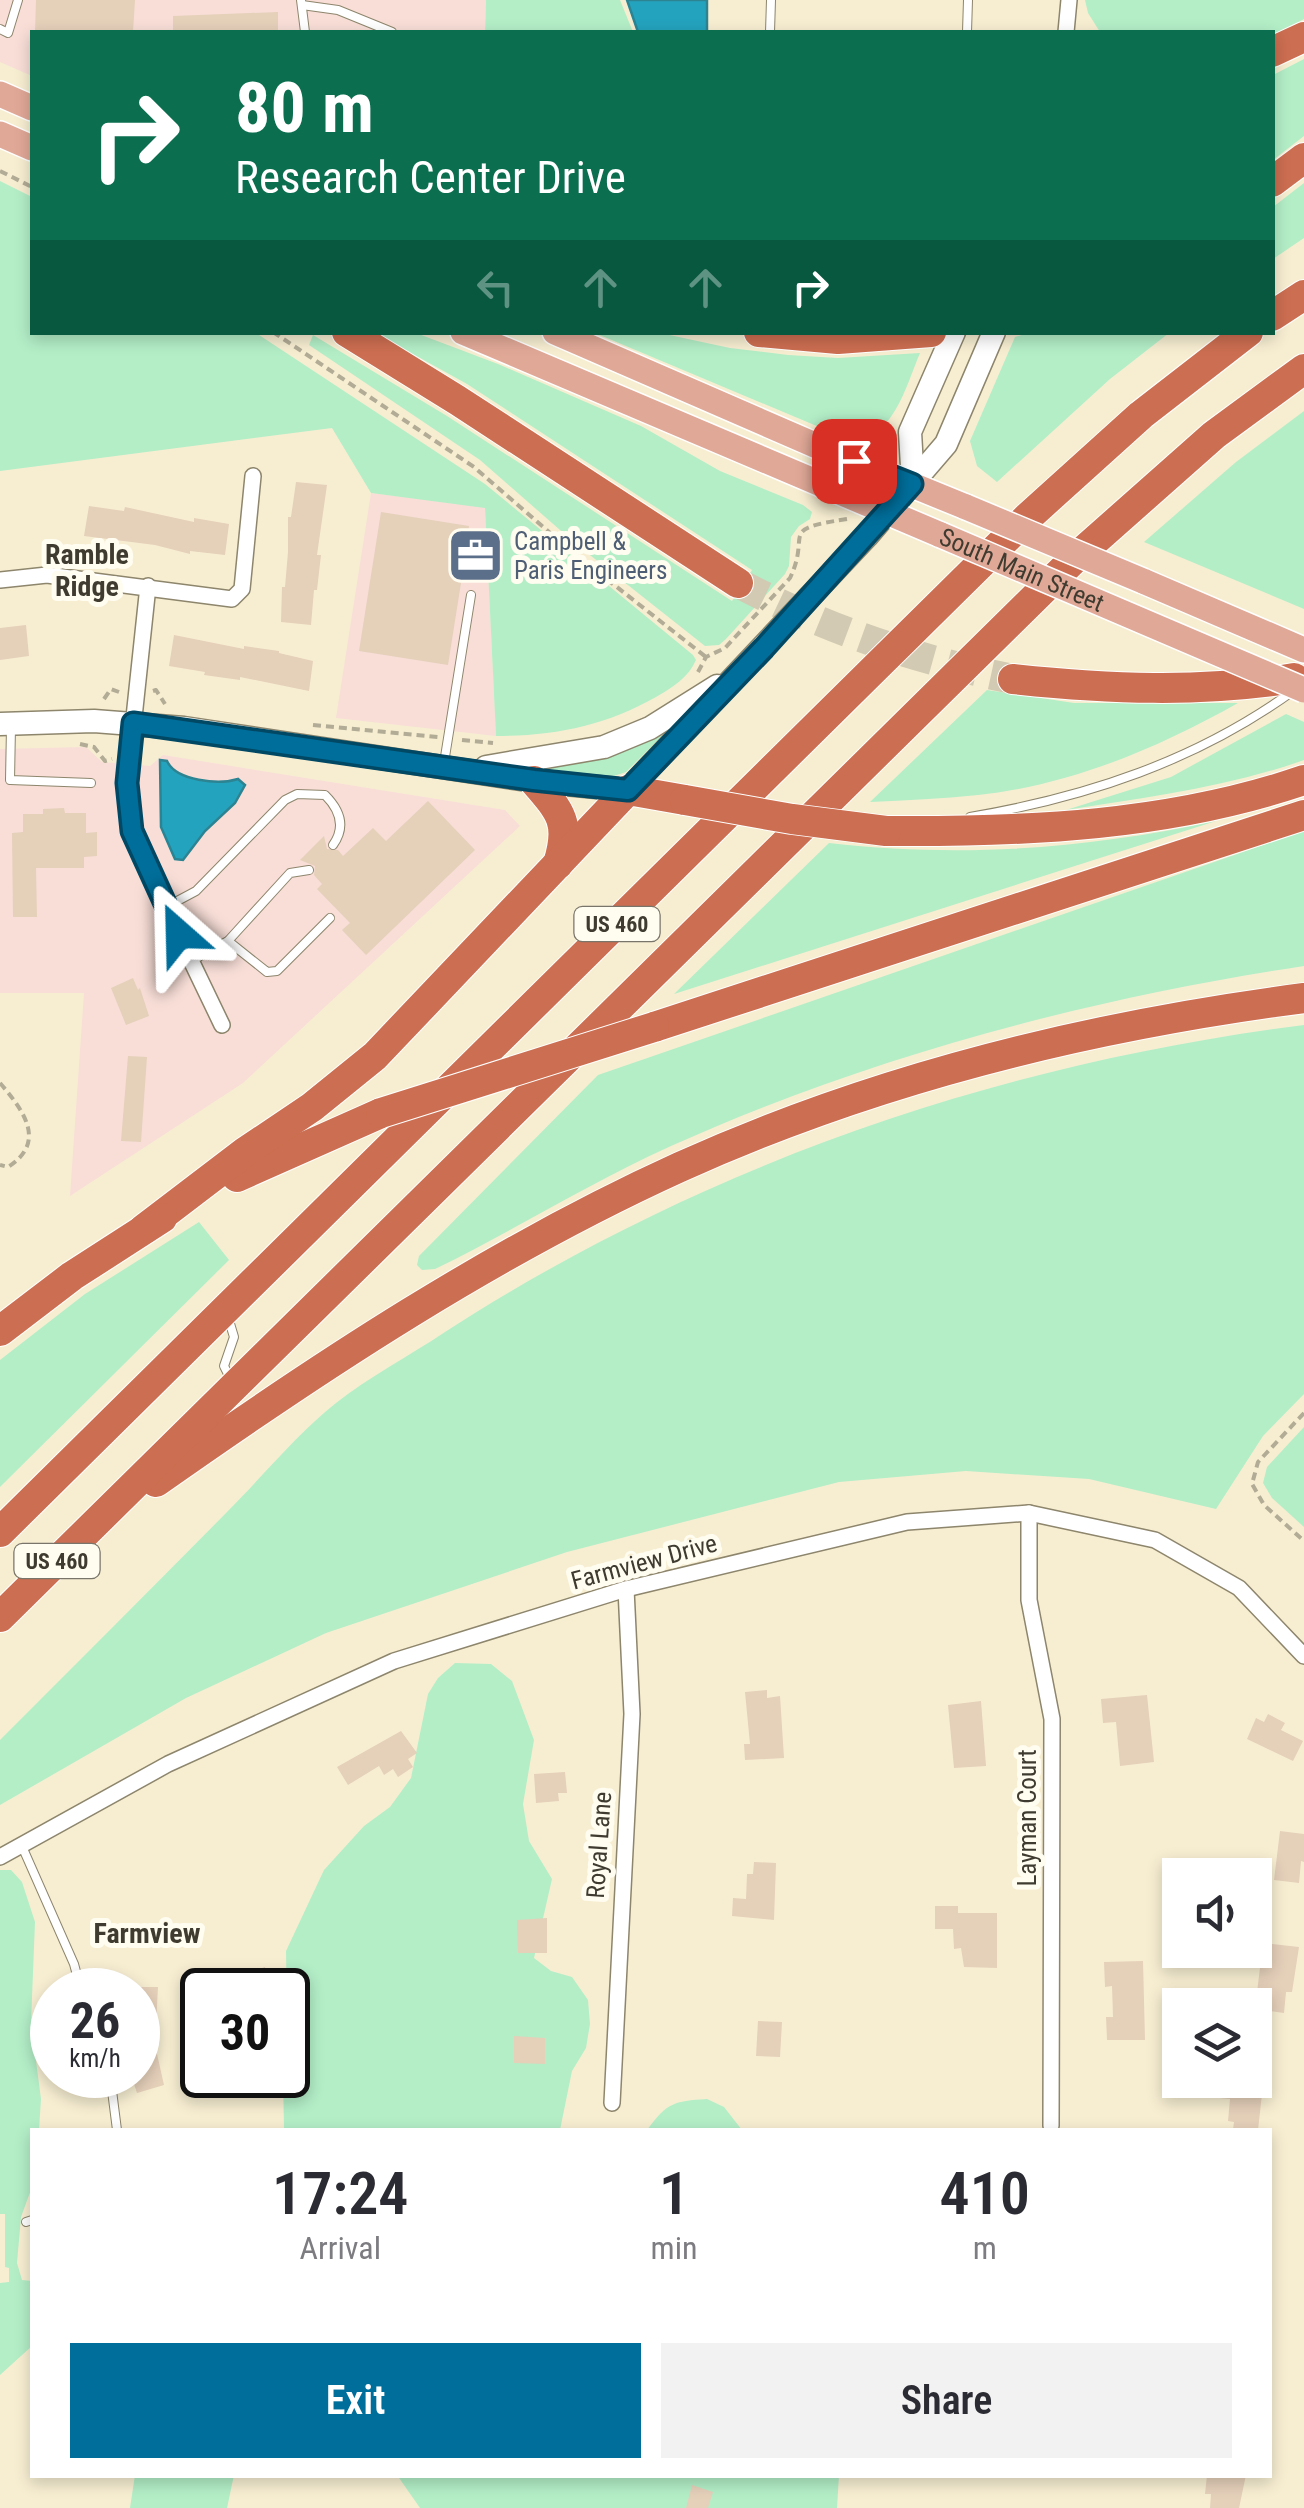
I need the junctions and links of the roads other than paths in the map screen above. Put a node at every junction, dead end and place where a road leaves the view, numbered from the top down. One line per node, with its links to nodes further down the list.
1 (18, 0): 6 (lane)
2 (770, 0): 9 (lane)
3 (968, 0): 10 (lane)
4 (1069, 0): 11 (street)
5 (302, 3): 7 (lane); 8 (lane)
6 (0, 30)
7 (304, 30)
8 (387, 30)
9 (770, 30)
10 (968, 30)
11 (1066, 30)
12 (1304, 37): 13 (highway)
13 (1275, 51)
14 (0, 94): 15 (main road)
15 (30, 107)
16 (0, 134): 17 (main road)
17 (30, 147)
18 (1304, 158): 19 (highway)
19 (1275, 180)
20 (1304, 295): 21 (highway)
21 (1275, 314)
22 (352, 335): 35 (highway)
23 (470, 335): 33 (main road, South Main Street)
24 (562, 335): 32 (main road, South Main Street)
25 (793, 335): 26 (highway)
26 (891, 335)
27 (953, 335): 32 (main road)
28 (993, 335): 32 (main road)
29 (1244, 335): 65 (highway, US 460)
30 (1304, 368): 67 (highway, US 460)
31 (252, 476): 36 (street)
32 (912, 484): 33 (main road); 38 (main road, South Main Street, bridge)
33 (888, 513): 39 (main road); 41 (main road, South Main Street, bridge)
34 (0, 580): 36 (street)
35 (738, 583)
36 (148, 586): 43 (street)
37 (470, 595): 44 (lane)
38 (1304, 650)
39 (749, 664): 44 (main road); 48 (main road)
40 (1014, 678): 41 (highway)
41 (1304, 683): 50 (lane)
42 (6, 723): 43 (main road); 47 (lane)
43 (133, 723): 44 (main road); 56 (street)
44 (455, 769): 45 (main road)
45 (534, 780): 48 (main road); 54 (highway)
46 (1304, 780): 52 (highway)
47 (91, 783)
48 (628, 790): 52 (highway, bridge); 54 (highway)
49 (1304, 815): 64 (highway, bridge)
50 (964, 818)
51 (945, 821): 52 (lane)
52 (886, 831)
53 (333, 846): 56 (lane)
54 (557, 867): 64 (highway)
55 (309, 870): 58 (lane)
56 (166, 907): 59 (street)
57 (330, 918): 58 (lane)
58 (228, 941): 59 (lane)
59 (191, 961): 63 (street)
60 (1304, 983): 62 (highway)
61 (1304, 998): 62 (highway)
62 (1236, 1006): 68 (highway)
63 (222, 1025)
64 (144, 1229): 66 (highway)
65 (224, 1312): 67 (lane); 70 (highway, US 460)
66 (0, 1331)
67 (234, 1387): 68 (highway, US 460)
68 (114, 1504): 72 (highway, US 460)
69 (1029, 1512): 71 (street, Farmview Drive); 73 (street, Farmview Drive); 79 (street, Layman Court)
70 (0, 1532)
71 (626, 1590): 74 (street, Farmview Drive); 78 (street, Royal Lane)
72 (0, 1617)
73 (1304, 1656)
74 (21, 1844): 75 (street, Farmview Drive); 76 (lane)
75 (0, 1857)
76 (75, 1968)
77 (113, 2098): 80 (lane)
78 (612, 2103)
79 (1052, 2126)
80 (117, 2128)

